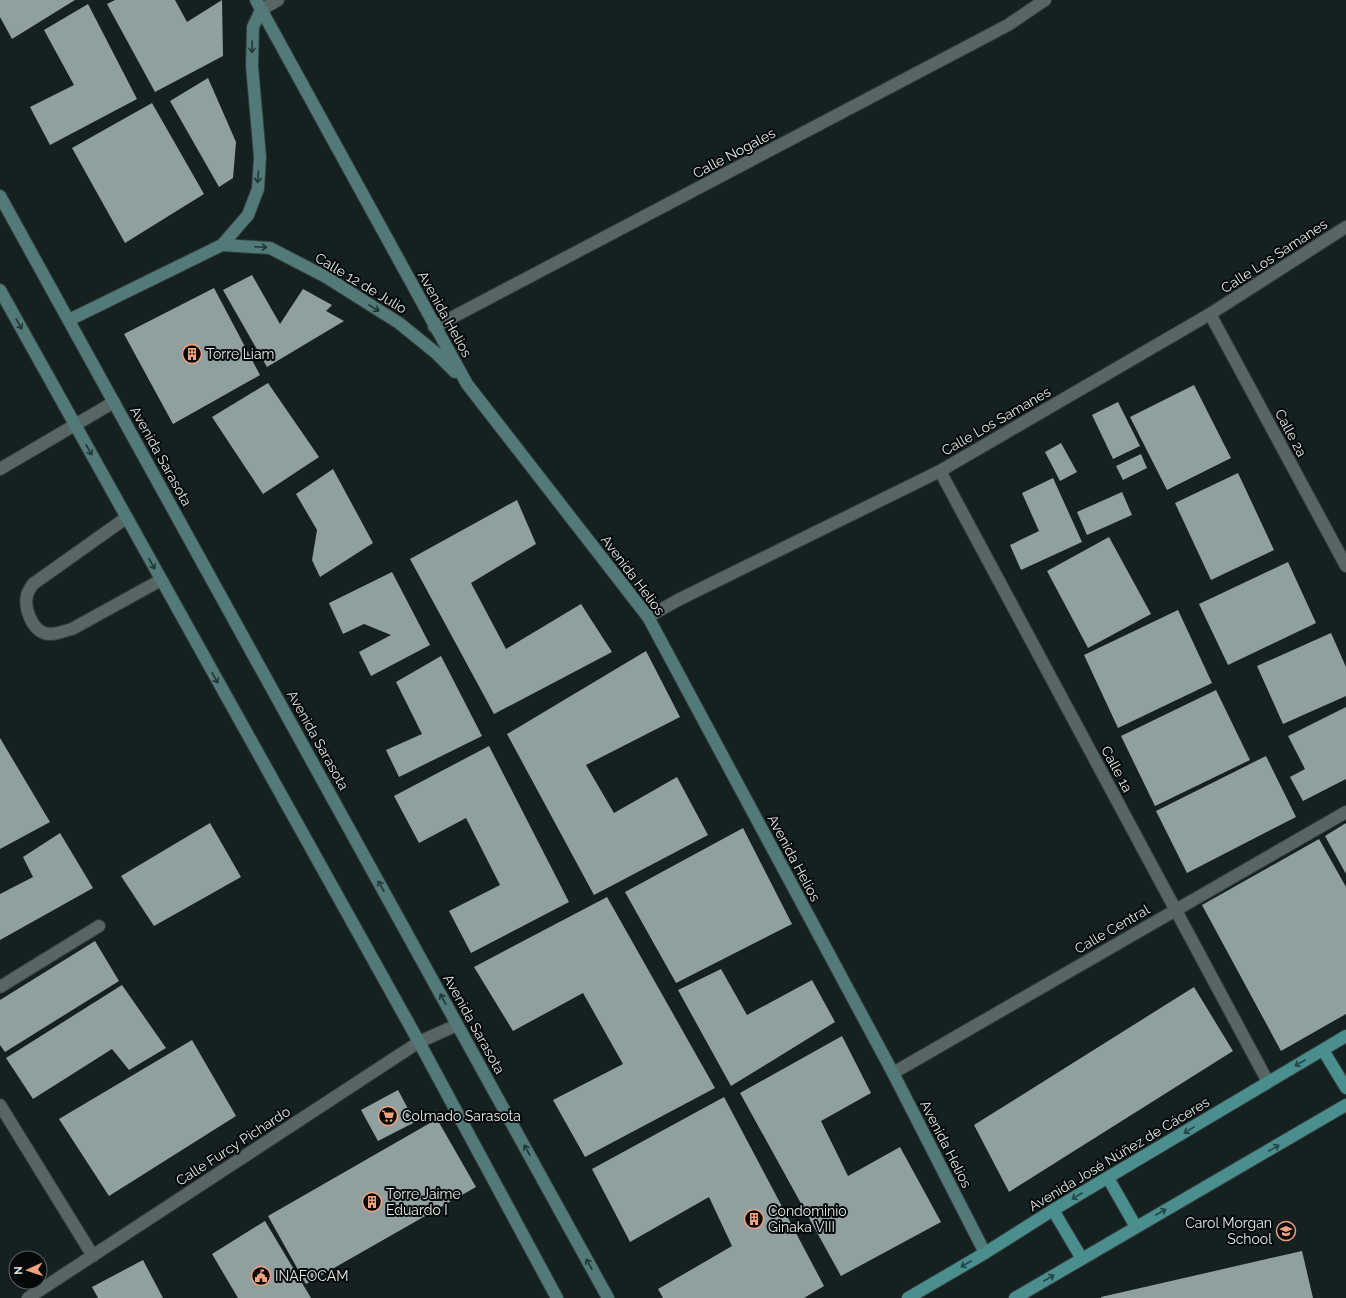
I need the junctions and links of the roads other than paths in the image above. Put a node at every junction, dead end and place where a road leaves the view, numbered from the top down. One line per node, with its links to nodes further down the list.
1 (278, 0): 3 (street)
2 (1045, 0): 10 (street, Calle Nogales)
3 (258, 5): 6 (main road, Calle 12 de Julio, one-way to 6); 10 (main road, Avenida Helios)
4 (0, 196): 9 (main road, Avenida Sarasota)
5 (1346, 227): 8 (street, Calle Los Samanes)
6 (222, 246): 9 (main road, Calle 12 de Julio); 11 (main road, Calle 12 de Julio, one-way to 11)
7 (0, 290): 13 (main road, one-way to 13)
8 (1210, 314): 15 (street, Calle Los Samanes); 17 (street, Calle 2a)
9 (69, 320): 12 (main road, Avenida Sarasota)
10 (434, 327): 11 (main road, Avenida Helios)
11 (467, 384): 19 (main road, Avenida Helios)
12 (114, 402): 13 (street); 24 (main road, Avenida Sarasota, one-way to 12)
13 (74, 426): 14 (street); 16 (main road, one-way to 16)
14 (0, 469)
15 (940, 471): 19 (street, Calle Los Samanes); 21 (street, Calle 1a)
16 (126, 518): 18 (main road, one-way to 18); 18 (street)
17 (1346, 566)
18 (161, 580): 26 (main road, one-way to 26)
19 (648, 617): 28 (main road, Avenida Helios)
20 (1346, 812): 21 (street, Calle Central)
21 (1176, 909): 28 (street, Calle Central); 29 (street, Calle 1a)
22 (99, 926): 23 (street)
23 (0, 987)
24 (457, 1025): 26 (street, Calle Furcy Pichardo); 41 (main road, Avenida Sarasota, one-way to 24)
25 (1346, 1036): 27 (main road, Avenida José Núñez de Cáceres)
26 (419, 1042): 37 (street, Calle Furcy Pichardo); 40 (main road)
27 (1323, 1050): 29 (main road, Avenida José Núñez de Cáceres, one-way to 29); 30 (main road)
28 (893, 1073): 36 (main road, Avenida Helios)
29 (1268, 1082): 33 (main road, Avenida José Núñez de Cáceres, one-way to 33)
30 (1346, 1088)
31 (0, 1105): 37 (street)
32 (1346, 1106): 35 (main road, one-way to 32)
33 (1108, 1178): 34 (main road, Avenida José Núñez de Cáceres, one-way to 34); 35 (main road)
34 (1053, 1210): 36 (main road, Avenida José Núñez de Cáceres); 38 (main road)
35 (1136, 1227): 38 (main road)
36 (985, 1253): 42 (main road, Avenida José Núñez de Cáceres, one-way to 42)
37 (93, 1256): 39 (street, Calle Furcy Pichardo)
38 (1082, 1259): 43 (main road, one-way to 38)
39 (28, 1298)
40 (557, 1298)
41 (608, 1298)
42 (908, 1298)
43 (1015, 1298)

